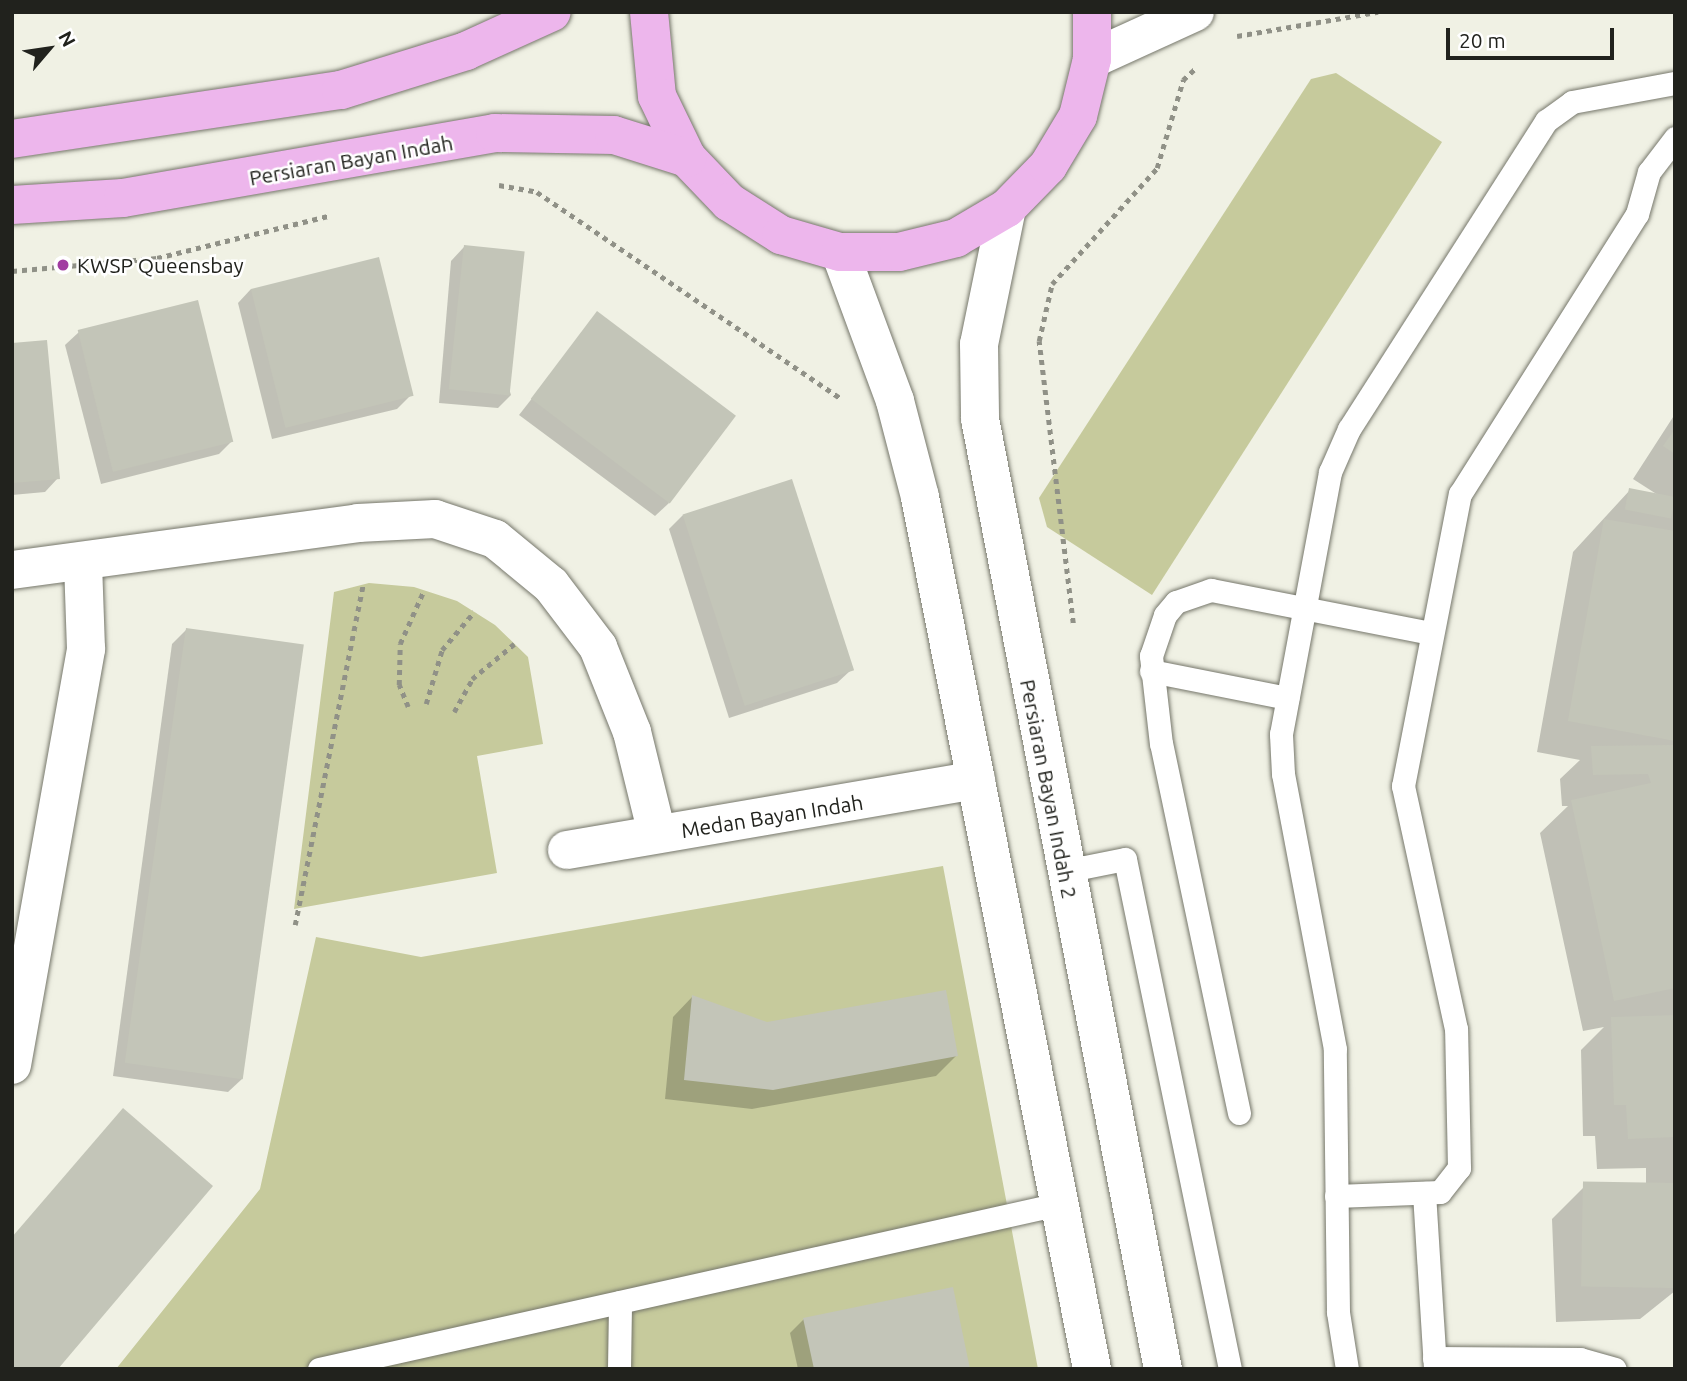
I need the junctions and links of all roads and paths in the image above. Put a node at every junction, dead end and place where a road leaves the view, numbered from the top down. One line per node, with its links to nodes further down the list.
1 (552, 12): 11 (main road)
2 (649, 12): 12 (main road)
3 (1092, 12): 7 (main road)
4 (1195, 12): 7 (street)
5 (1378, 12): 6 (path)
6 (1231, 37)
7 (1092, 60): 15 (main road)
8 (1202, 63): 26 (path)
9 (1675, 83): 24 (lane)
10 (1675, 138): 27 (lane)
11 (12, 139)
12 (687, 158): 14 (main road, Persiaran Bayan Indah); 17 (main road)
13 (485, 182): 19 (path)
14 (12, 205)
15 (1007, 208): 17 (main road); 37 (street, Persiaran Bayan Indah 2)
16 (341, 212): 18 (path)
17 (840, 252): 34 (street)
18 (12, 271)
19 (847, 403)
20 (83, 565): 21 (street); 35 (street); 39 (street)
21 (12, 570)
22 (363, 585): 38 (path)
23 (424, 590): 32 (path)
24 (1305, 608): 27 (lane); 29 (lane); 30 (lane)
25 (474, 612): 31 (path)
26 (1074, 630)
27 (1431, 633): 41 (lane)
28 (514, 644): 33 (path)
29 (1151, 671): 30 (lane); 40 (lane)
30 (1287, 698): 42 (lane)
31 (426, 704)
32 (408, 707)
33 (454, 712)
34 (976, 780): 35 (street, Medan Bayan Indah); 43 (street)
35 (657, 834): 36 (street, Medan Bayan Indah)
36 (567, 850)
37 (1065, 871): 49 (street, Persiaran Bayan Indah 2); 50 (lane)
38 (295, 925)
39 (12, 1065)
40 (1239, 1113)
41 (1424, 1193): 42 (lane); 45 (lane)
42 (1336, 1196): 51 (lane)
43 (1059, 1204): 44 (lane); 48 (street)
44 (620, 1302): 46 (lane); 47 (lane)
45 (1434, 1363): 52 (lane)
46 (319, 1369)
47 (619, 1369)
48 (1092, 1369)
49 (1163, 1369)
50 (1230, 1369)
51 (1347, 1369)
52 (1615, 1369)

